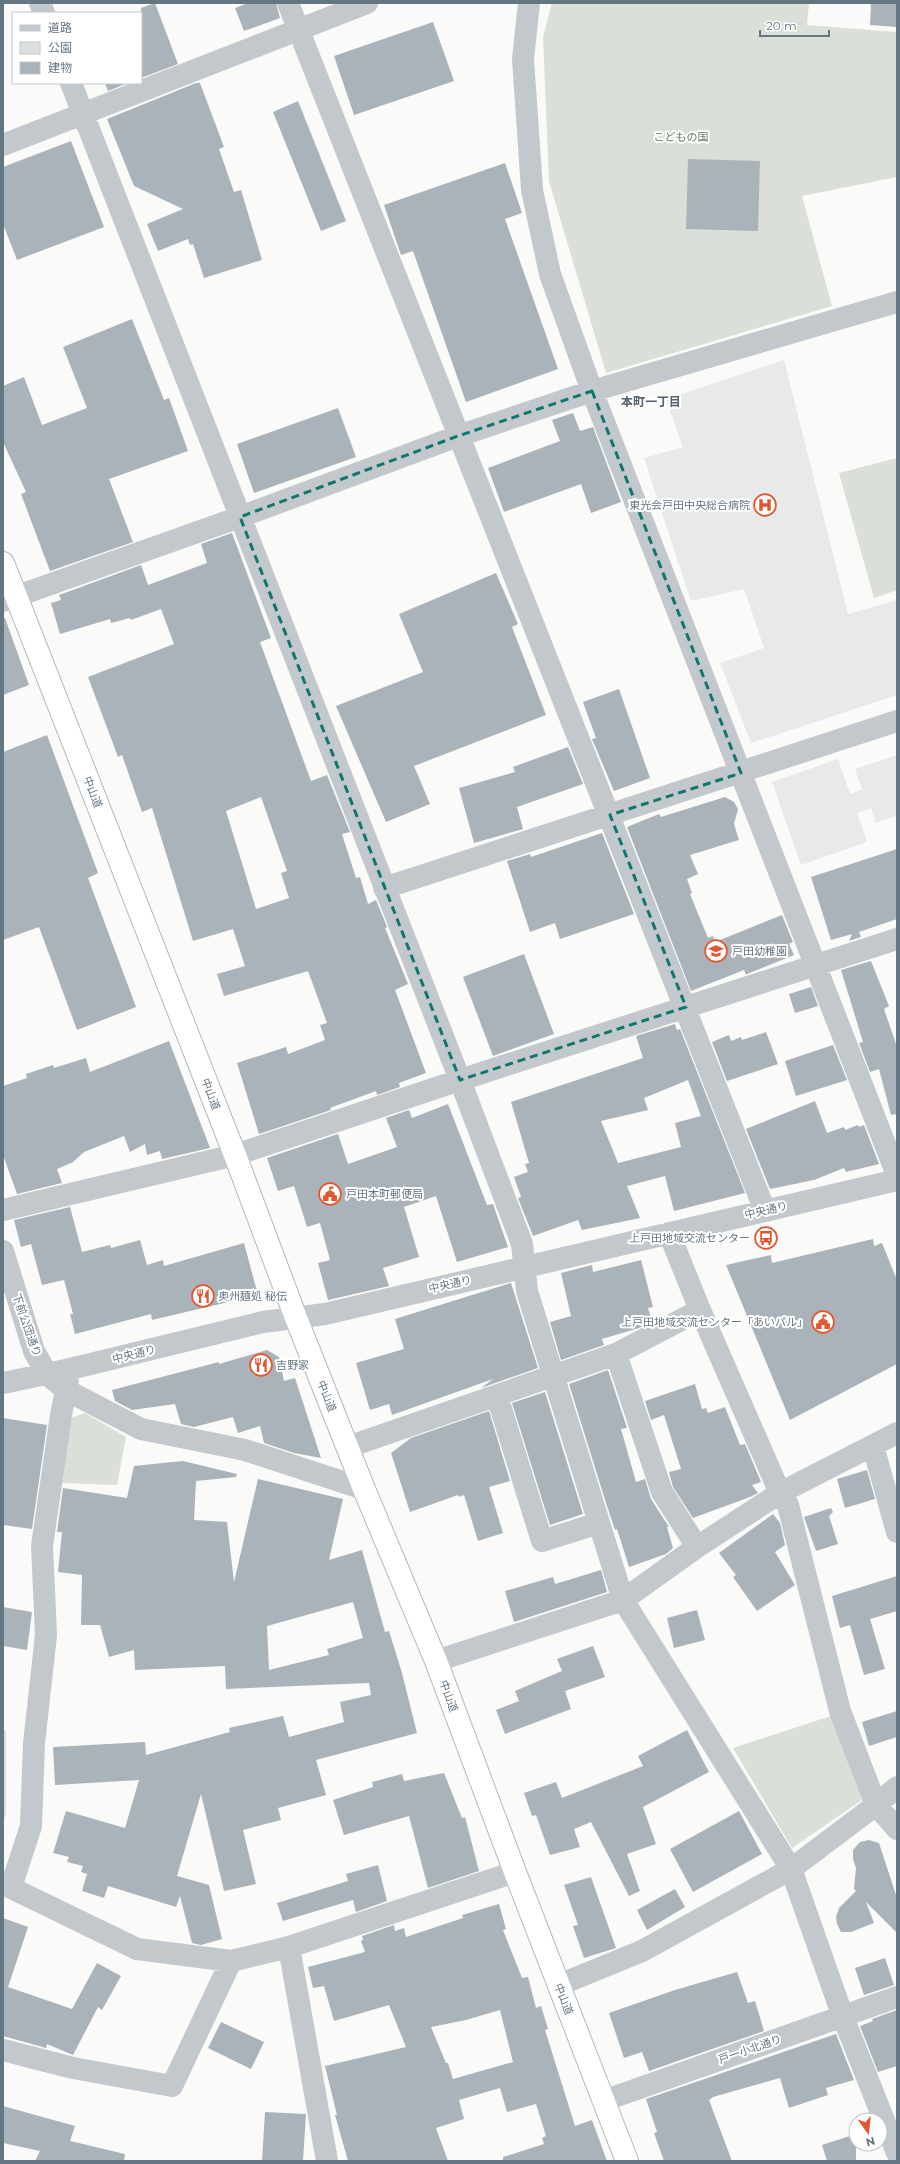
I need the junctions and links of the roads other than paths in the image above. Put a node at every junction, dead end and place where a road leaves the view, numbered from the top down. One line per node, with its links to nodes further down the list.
1 (288, 3): 4 (street)
2 (367, 3): 4 (street)
3 (529, 3): 9 (street)
4 (299, 30): 6 (street); 10 (street)
5 (71, 84): 6 (street)
6 (83, 113): 7 (street); 11 (street)
7 (3, 145)
8 (897, 302): 9 (street)
9 (592, 391): 10 (street); 15 (street)
10 (458, 436): 11 (street); 16 (street)
11 (240, 517): 13 (street); 17 (street)
12 (3, 563): 13 (highway, 中山道)
13 (10, 599): 22 (highway, 中山道)
14 (897, 721): 15 (street)
15 (741, 773): 16 (street); 19 (street)
16 (610, 815): 17 (street); 20 (street)
17 (384, 888): 21 (street)
18 (897, 939): 19 (street)
19 (815, 965): 20 (street); 23 (street)
20 (686, 1007): 21 (street); 26 (street)
21 (460, 1080): 22 (street); 29 (street)
22 (235, 1155): 25 (street); 31 (highway, 中山道)
23 (897, 1175)
24 (897, 1180): 26 (street, 中央通り)
25 (3, 1210)
26 (765, 1210): 27 (street, 中央通り)
27 (669, 1233): 29 (street, 中央通り); 30 (street)
28 (3, 1251): 33 (street, 下前公団通り)
29 (524, 1267): 31 (street, 中央通り); 34 (street)
30 (700, 1310): 32 (street); 42 (street)
31 (296, 1318): 35 (street, 中央通り); 40 (highway, 中山道)
32 (616, 1354): 34 (street); 45 (street)
33 (47, 1374): 35 (street, 中央通り); 36 (street, 中央通り)
34 (552, 1378): 37 (street); 43 (street)
35 (68, 1380): 41 (street); 53 (street)
36 (3, 1383)
37 (497, 1396): 40 (street); 43 (street)
38 (897, 1433): 39 (street)
39 (873, 1446): 42 (street); 44 (street)
40 (348, 1447): 41 (highway, 中山道)
41 (364, 1489): 47 (highway, 中山道)
42 (780, 1492): 45 (street); 49 (street)
43 (599, 1523): 46 (street)
44 (897, 1532)
45 (696, 1547): 46 (street)
46 (623, 1600): 47 (street); 51 (street)
47 (436, 1661): 52 (highway, 中山道)
48 (897, 1787): 49 (street)
49 (876, 1804): 50 (street); 51 (street)
50 (897, 1829)
51 (791, 1869): 56 (street); 58 (street)
52 (515, 1872): 54 (street); 56 (highway, 中山道)
53 (7, 1886): 55 (street)
54 (289, 1947): 55 (street); 62 (street)
55 (231, 1961): 59 (street)
56 (559, 1985): 60 (highway, 中山道)
57 (897, 1997): 58 (street, 戸一小北通り)
58 (843, 2017): 60 (street, 戸一小北通り); 61 (street)
59 (3, 2050)
60 (603, 2101): 63 (highway, 中山道)
61 (897, 2153)
62 (327, 2161)
63 (628, 2161)

